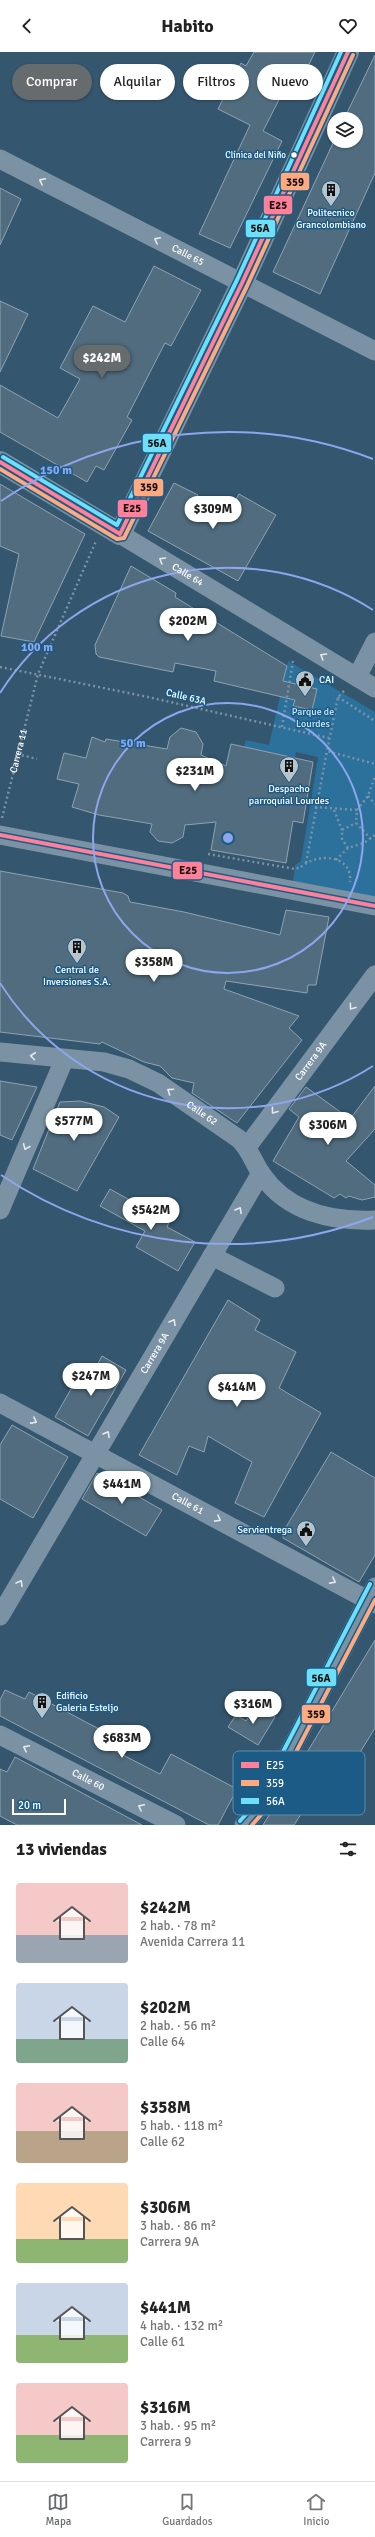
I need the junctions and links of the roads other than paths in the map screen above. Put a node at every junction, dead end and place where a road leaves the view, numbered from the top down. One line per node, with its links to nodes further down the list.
1 (348, 52): 3 (main road)
2 (0, 159): 3 (street, Calle 65, one-way to 2)
3 (242, 283): 4 (street, Calle 65); 6 (main road)
4 (375, 351)
5 (0, 462): 6 (main road, Calle 64)
6 (112, 529): 8 (street, Calle 64, one-way to 6)
7 (375, 642): 8 (street)
8 (357, 676): 9 (street, Calle 64)
9 (375, 688)
10 (1, 829): 11 (street)
11 (375, 906)
12 (375, 975): 15 (street, Carrera 9A, one-way to 15)
13 (0, 1052): 14 (street, Calle 62, one-way to 13)
14 (64, 1060): 15 (street, Calle 62, one-way to 14); 17 (street, one-way to 17)
15 (247, 1147): 16 (street, Calle 62)
16 (261, 1173): 18 (street, Calle 62); 19 (street, Carrera 9A, one-way to 16)
17 (0, 1210)
18 (373, 1219)
19 (212, 1256): 20 (street); 22 (street, Carrera 9A, one-way to 19)
20 (275, 1288)
21 (0, 1403): 22 (street, Calle 61, one-way to 22)
22 (96, 1454): 23 (street, Calle 61, one-way to 23); 24 (street, Carrera 9A, one-way to 22)
23 (372, 1597): 26 (street)
24 (0, 1616)
25 (0, 1735): 28 (street, Calle 60, one-way to 25)
26 (291, 1751)
27 (253, 1815): 29 (street)
28 (176, 1825)
29 (244, 1825)

